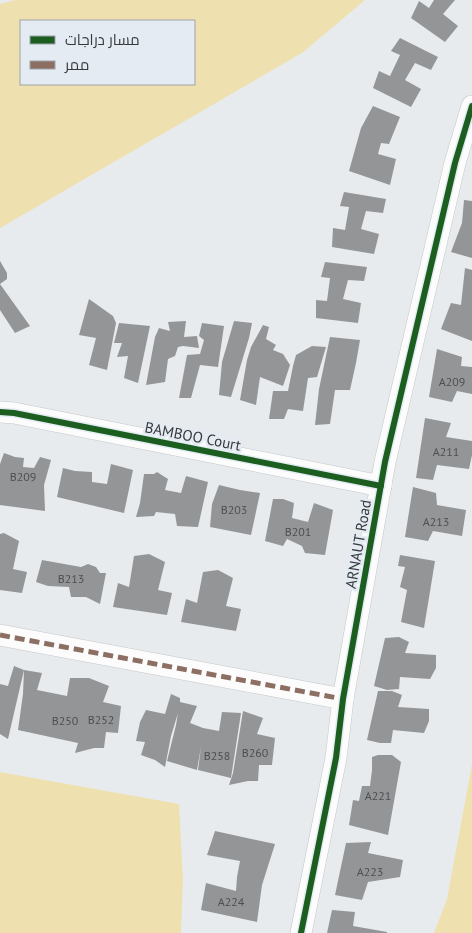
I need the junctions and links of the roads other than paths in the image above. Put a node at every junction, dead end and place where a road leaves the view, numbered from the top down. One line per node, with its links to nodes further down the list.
1 (472, 106): 3 (street, ARNAUT Road)
2 (0, 412): 3 (street, BAMBOO Court)
3 (381, 486): 5 (street, ARNAUT Road)
4 (0, 635): 5 (street)
5 (343, 698): 6 (street, ARNAUT Road)
6 (301, 933)

